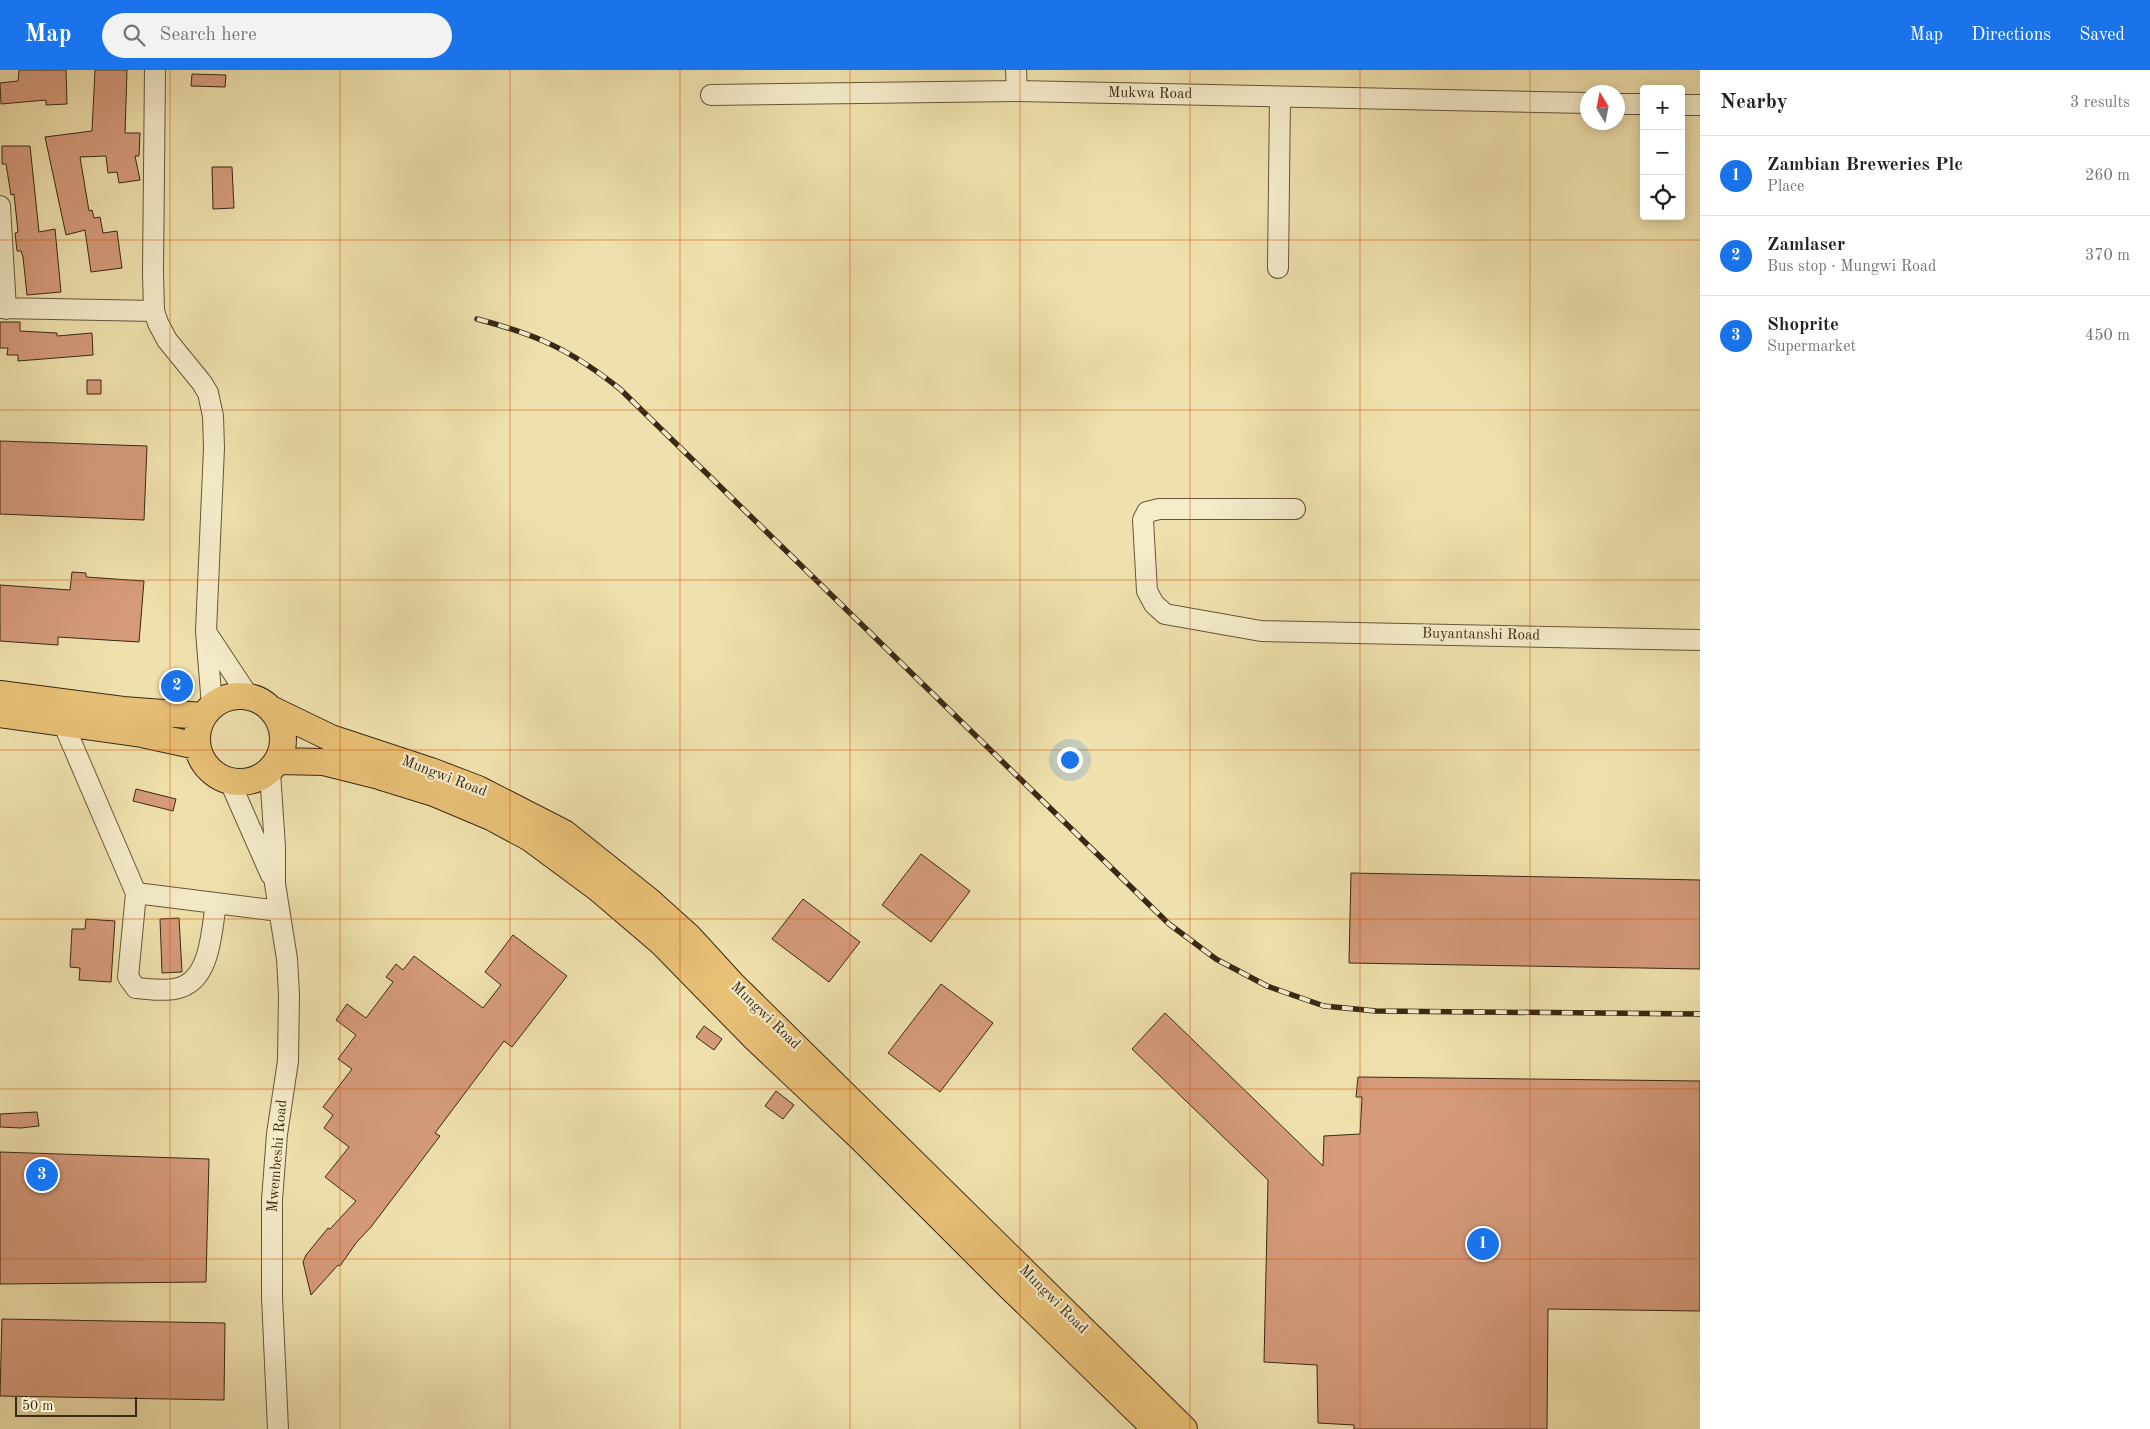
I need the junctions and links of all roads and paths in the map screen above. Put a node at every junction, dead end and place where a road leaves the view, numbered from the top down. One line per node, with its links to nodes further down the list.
1 (155, 70): 14 (street)
2 (1016, 70): 3 (street)
3 (1017, 91): 4 (street, Mukwa Road); 5 (street, Mukwa Road)
4 (712, 95)
5 (1280, 97): 6 (street, Mukwa Road); 12 (street)
6 (1580, 103)
7 (1625, 104): 8 (street)
8 (1640, 104)
9 (1685, 105): 10 (street)
10 (1700, 106)
11 (0, 206): 13 (street)
12 (1278, 268)
13 (3, 308): 14 (street)
14 (154, 311): 16 (street)
15 (1295, 509): 17 (street, Buyantanshi Road)
16 (206, 631): 19 (street); 21 (street)
17 (1700, 640)
18 (0, 694): 21 (main road)
19 (249, 697): 20 (main road); 21 (main road)
20 (273, 710): 25 (main road); 31 (main road, Mungwi Road)
21 (207, 712): 24 (main road)
22 (0, 714): 23 (main road)
23 (63, 723): 24 (main road); 28 (street)
24 (197, 746): 26 (main road)
25 (274, 766): 26 (main road); 27 (street); 31 (main road, Mungwi Road)
26 (230, 782): 27 (street)
27 (275, 884): 30 (street, Mwembeshi Road)
28 (136, 893): 29 (street); 29 (street)
29 (216, 903): 30 (street)
30 (279, 911): 32 (street, Mwembeshi Road)
31 (870, 1133): 33 (main road, Mungwi Road); 34 (main road, Mungwi Road)
32 (278, 1429)
33 (1156, 1429)
34 (1184, 1429)

